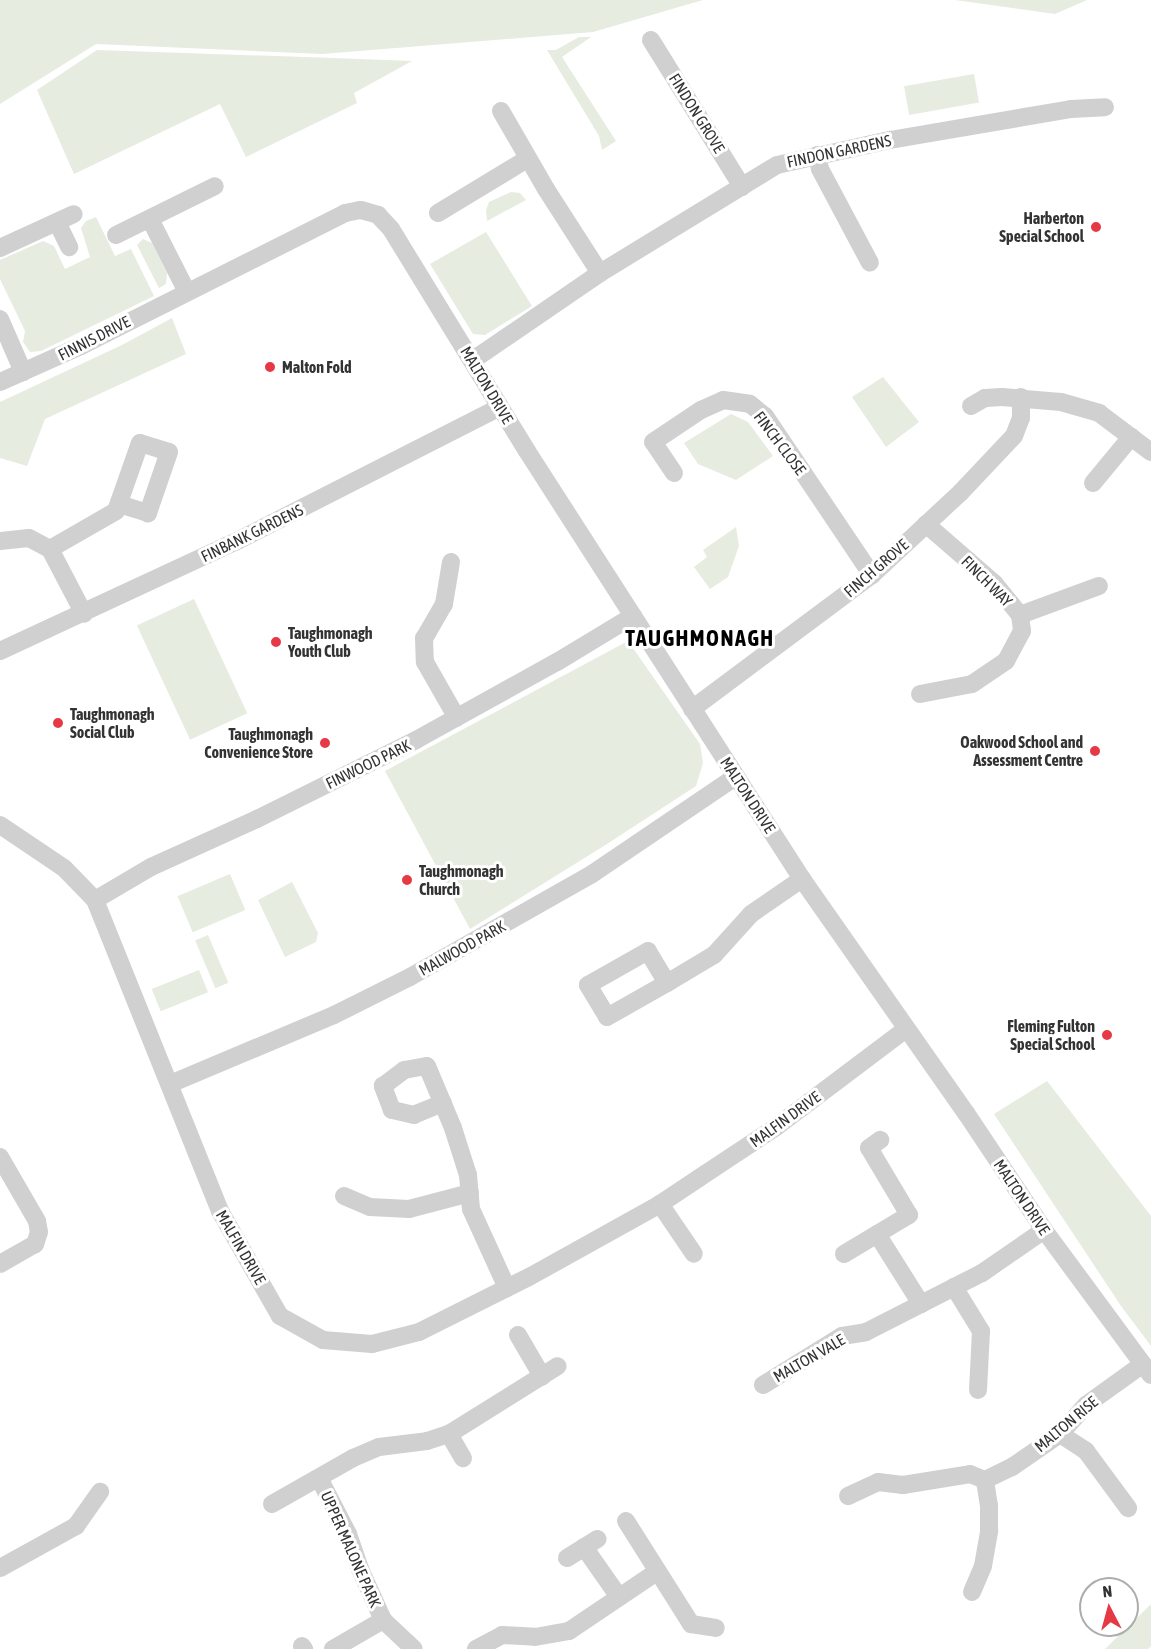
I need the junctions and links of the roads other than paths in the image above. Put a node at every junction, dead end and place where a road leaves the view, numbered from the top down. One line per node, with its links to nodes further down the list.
1 (651, 40): 7 (street, FINDON GROVE)
2 (1105, 107): 4 (street, FINDON GARDENS)
3 (501, 111): 5 (street)
4 (817, 155): 7 (street, FINDON GARDENS); 16 (street)
5 (527, 159): 9 (street); 17 (street)
6 (215, 186): 11 (street)
7 (742, 186): 17 (street, FINDON GARDENS)
8 (361, 210): 18 (street, FINNIS DRIVE); 20 (street, MALTON DRIVE)
9 (438, 213)
10 (74, 214): 12 (street)
11 (150, 219): 13 (street); 18 (street)
12 (57, 222): 14 (street); 15 (street)
13 (116, 235)
14 (69, 247)
15 (0, 248)
16 (870, 263)
17 (600, 273): 20 (street, FINDON GARDENS)
18 (186, 290): 21 (street, FINNIS DRIVE)
19 (0, 319): 21 (street)
20 (473, 360): 25 (street, MALTON DRIVE)
21 (23, 372): 22 (street, FINNIS DRIVE)
22 (0, 382)
23 (1021, 397): 24 (street); 26 (street); 31 (street, FINCH GROVE)
24 (971, 406)
25 (500, 407): 37 (street, FINBANK GARDENS); 39 (street, MALTON DRIVE)
26 (1131, 437): 27 (street); 29 (street)
27 (1151, 452)
28 (674, 473): 35 (street, FINCH CLOSE)
29 (1093, 483)
30 (119, 504): 33 (street)
31 (926, 524): 35 (street, FINCH GROVE); 38 (street, FINCH WAY)
32 (0, 541): 33 (street)
33 (50, 549): 37 (street)
34 (451, 562): 43 (street)
35 (872, 574): 42 (street, FINCH GROVE)
36 (1099, 586): 38 (street)
37 (84, 614): 40 (street, FINBANK GARDENS)
38 (1020, 615): 41 (street, FINCH WAY)
39 (633, 616): 42 (street, MALTON DRIVE); 43 (street, FINWOOD PARK)
40 (0, 651)
41 (920, 694)
42 (692, 709): 44 (street, MALTON DRIVE)
43 (457, 718): 47 (street, FINWOOD PARK)
44 (735, 777): 46 (street, MALTON DRIVE); 50 (street, MALWOOD PARK)
45 (0, 825): 47 (street, MALFIN DRIVE)
46 (802, 879): 48 (street); 49 (street, MALTON DRIVE)
47 (95, 900): 50 (street, MALFIN DRIVE)
48 (667, 983)
49 (906, 1029): 56 (street, MALFIN DRIVE); 57 (street, MALTON DRIVE)
50 (170, 1084): 63 (street, MALFIN DRIVE)
51 (442, 1103): 54 (street)
52 (880, 1140): 58 (street)
53 (0, 1157): 61 (street)
54 (470, 1193): 55 (street); 63 (street)
55 (344, 1196)
56 (660, 1204): 59 (street); 63 (street, MALFIN DRIVE)
57 (1044, 1230): 62 (street, MALTON VALE); 67 (street, MALTON DRIVE)
58 (877, 1234): 60 (street); 64 (street)
59 (694, 1254)
60 (844, 1254)
61 (0, 1264)
62 (954, 1287): 64 (street, MALTON VALE); 70 (street)
63 (507, 1288)
64 (921, 1304): 69 (street, MALTON VALE)
65 (518, 1335): 68 (street)
66 (558, 1366): 68 (street, UPPER MALONE PARK)
67 (1147, 1369): 72 (street, MALTON RISE)
68 (542, 1376): 71 (street, UPPER MALONE PARK)
69 (763, 1385)
70 (978, 1390)
71 (449, 1434): 73 (street); 74 (street, UPPER MALONE PARK)
72 (1059, 1434): 75 (street, MALTON RISE); 79 (street)
73 (463, 1458)
74 (319, 1478): 78 (street, UPPER MALONE PARK); 86 (street, UPPER MALONE PARK)
75 (985, 1480): 77 (street); 84 (street)
76 (100, 1492): 82 (street)
77 (848, 1496)
78 (272, 1504)
79 (1128, 1508)
80 (626, 1521): 83 (street)
81 (567, 1558): 85 (street)
82 (0, 1568)
83 (658, 1571): 85 (street); 87 (street)
84 (972, 1592)
85 (619, 1598): 90 (street)
86 (383, 1620): 88 (street, UPPER MALONE PARK); 89 (street, UPPER MALONE PARK)
87 (716, 1628)
88 (333, 1649)
89 (414, 1649)
90 (476, 1649)

